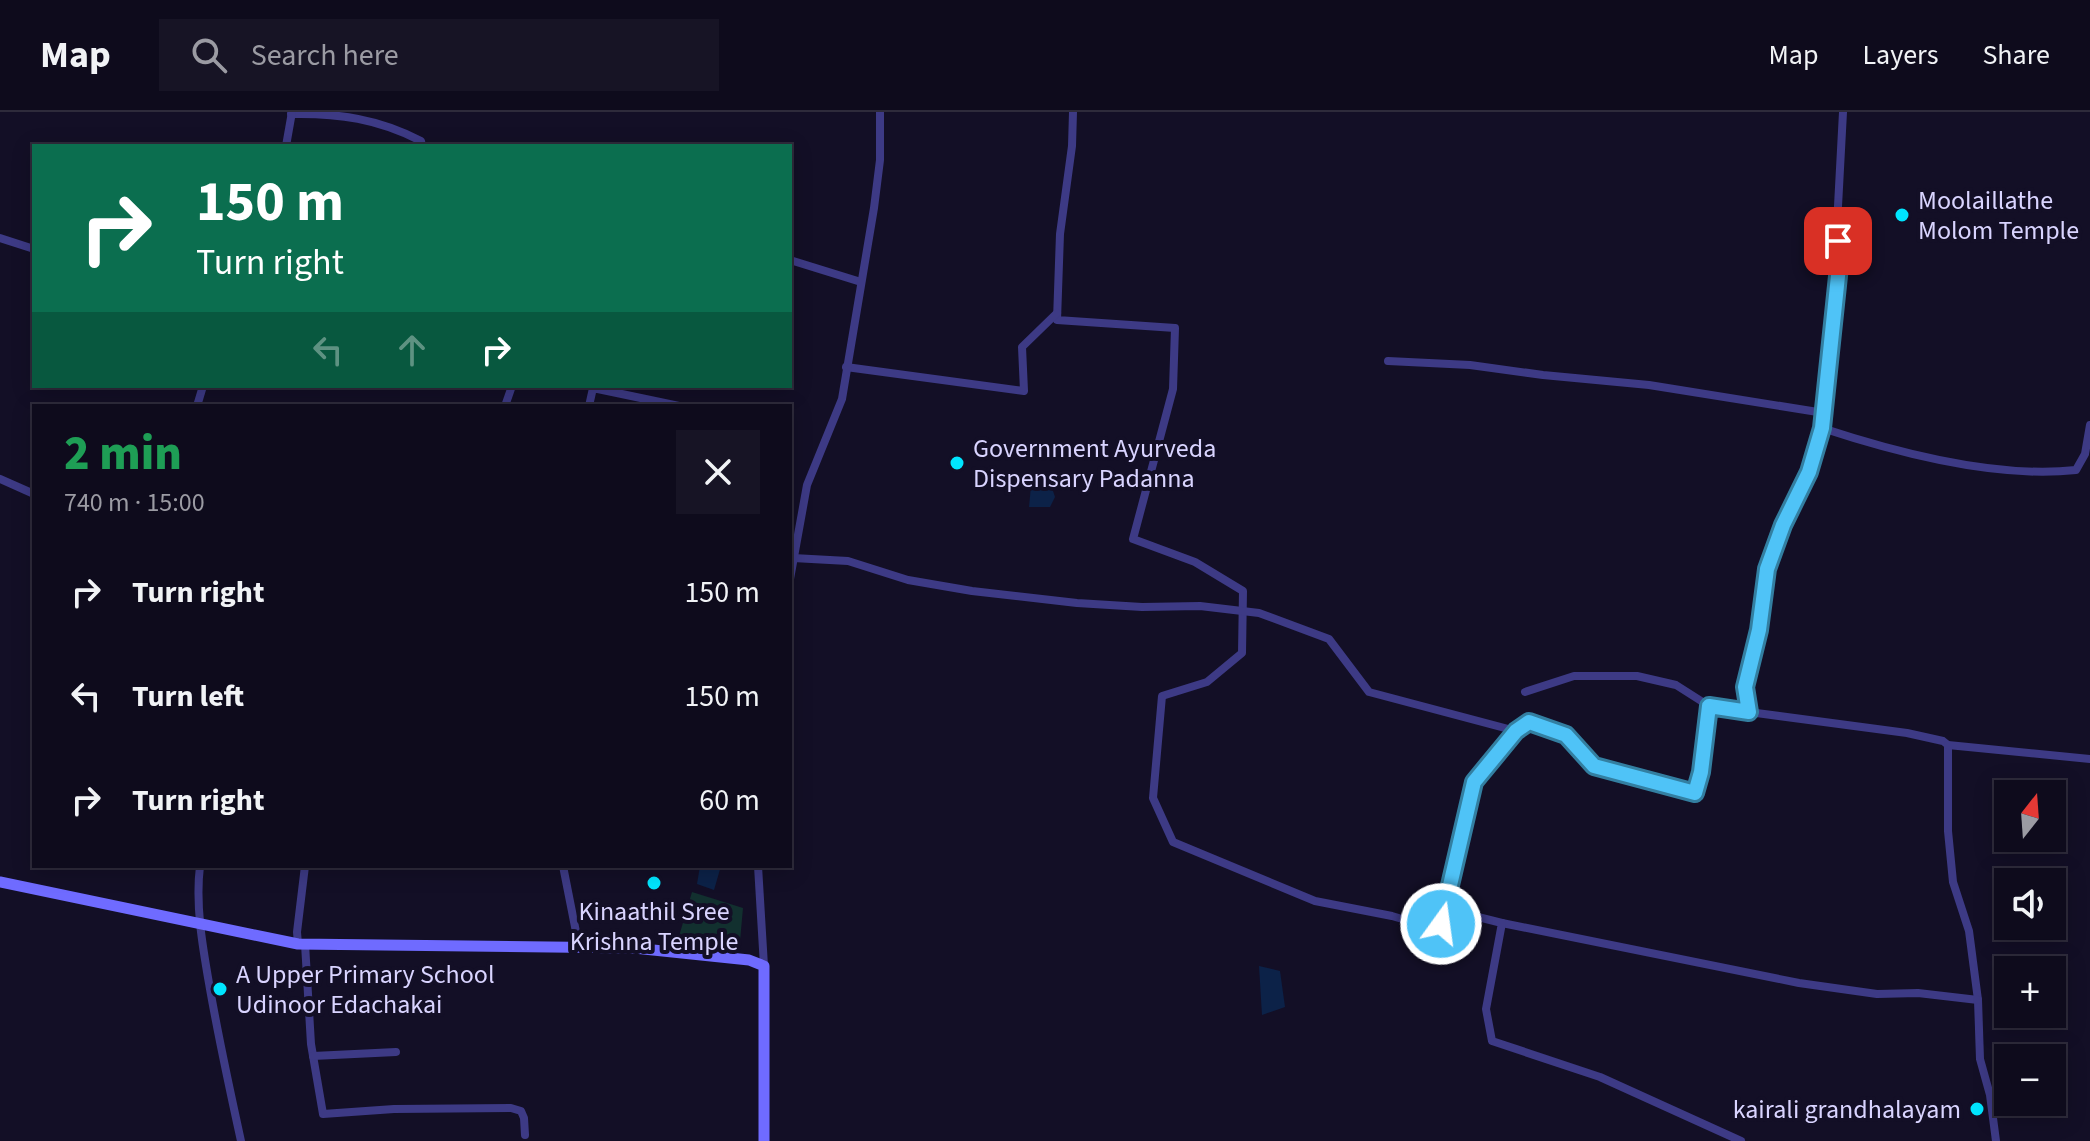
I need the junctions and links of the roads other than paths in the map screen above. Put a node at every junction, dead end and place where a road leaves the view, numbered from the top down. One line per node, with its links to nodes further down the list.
1 (880, 112): 10 (street)
2 (1073, 112): 11 (street)
3 (1843, 112): 16 (street)
4 (292, 113): 5 (street); 6 (street)
5 (286, 144)
6 (422, 144)
7 (0, 238): 8 (street)
8 (32, 248)
9 (792, 261): 10 (street)
10 (861, 282): 13 (street)
11 (1057, 313): 13 (street); 25 (street)
12 (1388, 361): 16 (street)
13 (846, 367): 22 (street)
14 (593, 388): 15 (street)
15 (669, 404)
16 (1824, 413): 18 (street)
17 (2090, 425): 18 (street)
18 (1822, 428): 28 (street)
19 (0, 479): 20 (street)
20 (32, 493)
21 (792, 508): 22 (street)
22 (802, 509): 23 (street)
23 (793, 558): 24 (street); 25 (street)
24 (792, 565)
25 (1242, 611): 29 (street); 37 (street)
26 (1525, 692): 27 (street)
27 (1709, 706): 28 (street); 29 (street)
28 (1749, 712): 30 (street)
29 (1516, 731): 37 (street)
30 (1948, 745): 31 (street); 43 (street)
31 (2090, 759)
32 (200, 868): 38 (street)
33 (305, 868): 40 (street)
34 (563, 868): 41 (street)
35 (758, 868): 42 (street)
36 (0, 882): 38 (main road)
37 (1446, 909): 39 (street)
38 (200, 922): 40 (main road); 47 (street)
39 (1502, 923): 43 (street); 49 (street)
40 (302, 944): 41 (main road); 45 (street)
41 (579, 947): 42 (main road)
42 (764, 966): 48 (main road)
43 (1978, 1000): 50 (street)
44 (396, 1052): 45 (street)
45 (313, 1056): 46 (street)
46 (525, 1135)
47 (241, 1141)
48 (764, 1141)
49 (1741, 1141)
50 (1996, 1141)

